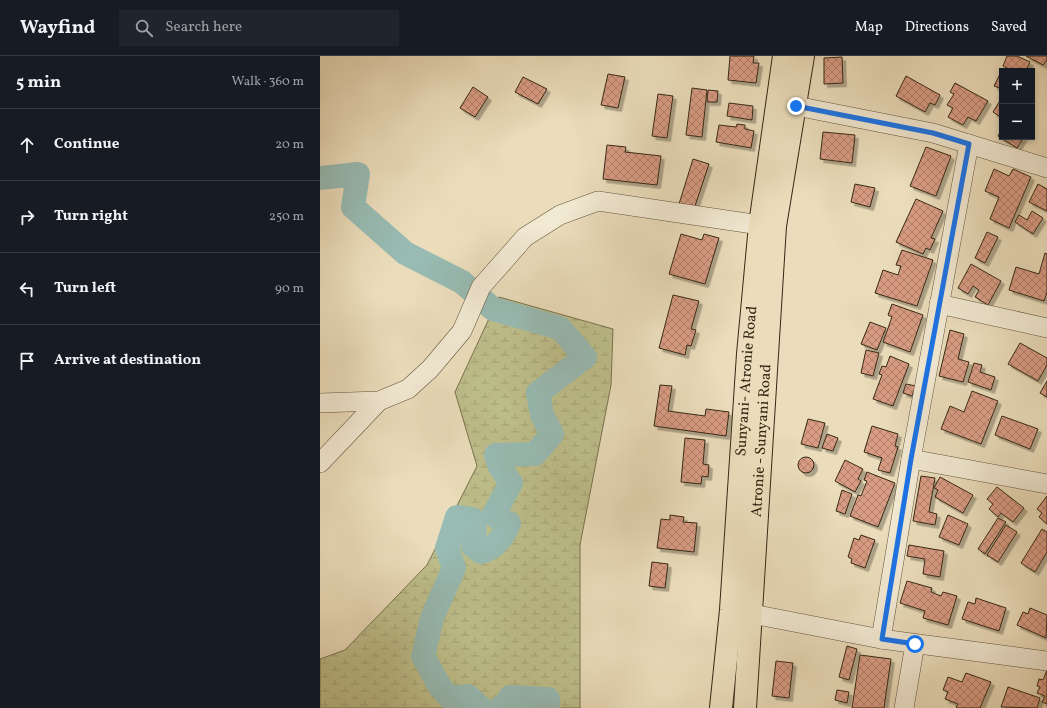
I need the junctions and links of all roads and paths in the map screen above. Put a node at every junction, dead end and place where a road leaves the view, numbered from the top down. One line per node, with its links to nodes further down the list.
1 (784, 56): 6 (highway, Sunyani- Atronie Road)
2 (803, 56): 3 (highway, Atronie - Sunyani Road)
3 (796, 106): 4 (street); 14 (highway, Atronie - Sunyani Road)
4 (969, 144): 5 (street); 7 (street)
5 (1047, 168)
6 (760, 225): 9 (street); 14 (highway, Sunyani- Atronie Road)
7 (940, 304): 8 (street); 11 (street)
8 (1047, 328)
9 (379, 401): 10 (street); 12 (street)
10 (320, 403)
11 (911, 459): 13 (street); 15 (street)
12 (320, 463)
13 (1047, 484)
14 (741, 611): 15 (street); 18 (highway, Sunyani- Atronie Road); 19 (highway, Atronie - Sunyani Road)
15 (882, 639): 16 (street)
16 (915, 644): 17 (street); 20 (street)
17 (1047, 661)
18 (721, 708)
19 (745, 708)
20 (904, 708)

